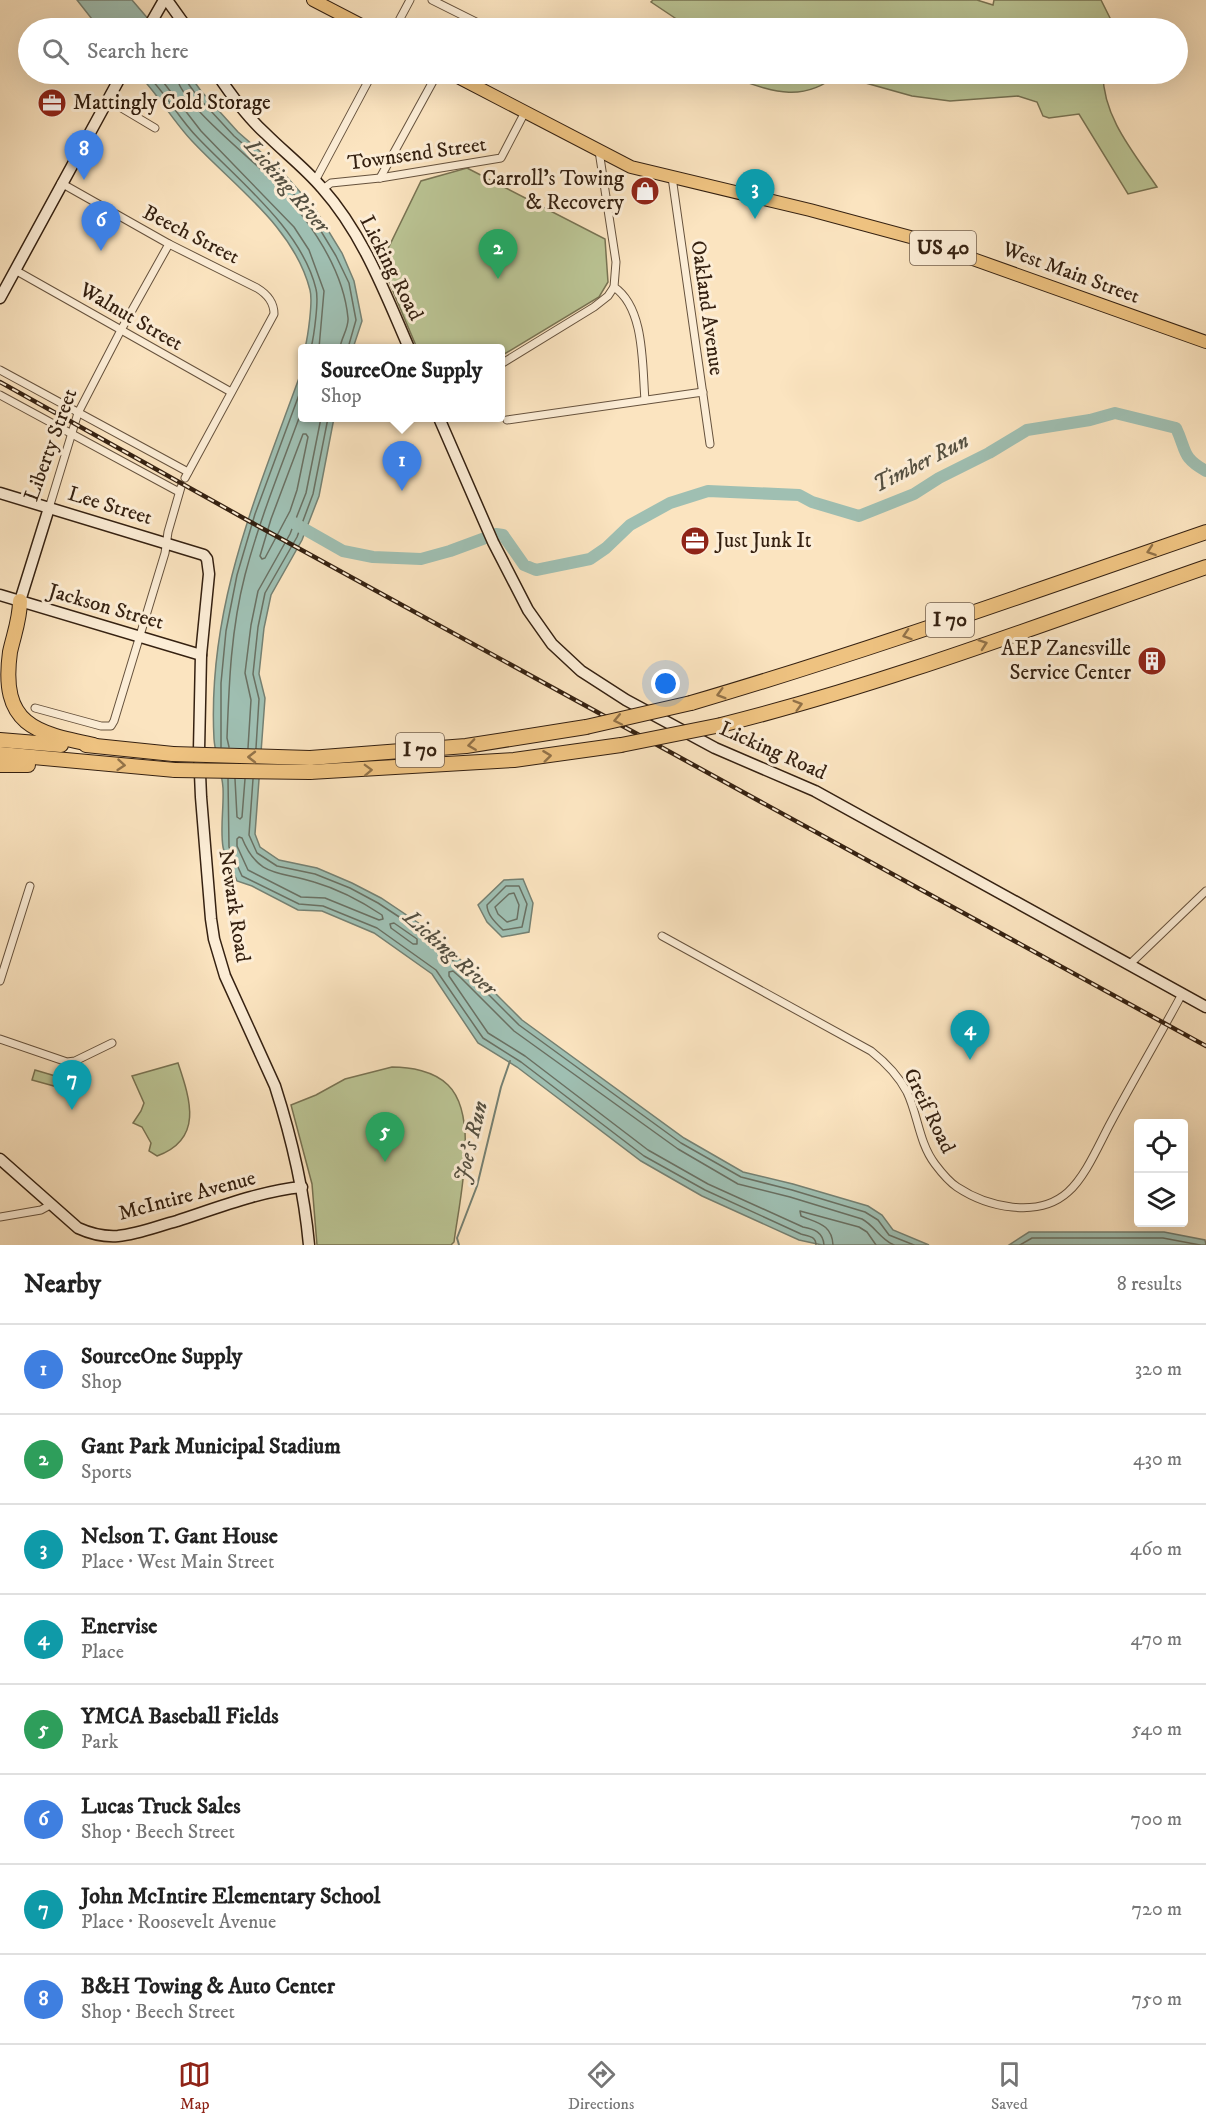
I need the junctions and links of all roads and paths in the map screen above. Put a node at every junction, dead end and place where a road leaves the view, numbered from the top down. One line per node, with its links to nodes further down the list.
1 (312, 0): 7 (main road)
2 (410, 0): 8 (street)
3 (432, 0): 9 (street)
4 (164, 2): 5 (street); 6 (street)
5 (154, 18)
6 (178, 18)
7 (347, 18)
8 (400, 18)
9 (468, 18)
10 (117, 84): 15 (street)
11 (223, 84): 22 (street, Licking Road)
12 (367, 84): 22 (street)
13 (432, 84): 20 (street)
14 (471, 84): 16 (main road, West Main Street / US 40)
15 (108, 100): 17 (street); 21 (street)
16 (525, 112): 18 (main road, West Main Street / US 40); 20 (street, Townsend Street)
17 (155, 128)
18 (599, 151): 19 (main road, West Main Street / US 40); 25 (street)
19 (672, 177): 28 (main road, West Main Street / US 40); 33 (street, Oakland Avenue)
20 (380, 178): 22 (street, Townsend Street)
21 (61, 183): 23 (street, Beech Street); 24 (street)
22 (319, 185): 29 (street, Licking Road)
23 (169, 244): 27 (street, Liberty Street); 32 (street, Beech Street)
24 (15, 270): 26 (street); 27 (street, Walnut Street)
25 (614, 286): 30 (street); 35 (street)
26 (0, 297)
27 (121, 330): 32 (street, Walnut Street); 36 (street, Liberty Street)
28 (1206, 342)
29 (407, 344)
30 (505, 362)
31 (0, 370): 36 (street)
32 (231, 392): 36 (street)
33 (703, 392): 35 (street); 40 (street, Oakland Avenue)
34 (0, 395): 39 (street)
35 (645, 400): 37 (street)
36 (78, 413): 39 (street, Liberty Street)
37 (507, 420)
38 (441, 422): 61 (street, Licking Road)
39 (71, 434): 42 (street, Liberty Street); 44 (street)
40 (710, 444)
41 (0, 493): 42 (street, Lee Street)
42 (49, 508): 44 (street, Lee Street); 48 (street, Liberty Street)
43 (1206, 531): 54 (highway, I 70, one-way to 54, bridge)
44 (166, 543): 45 (street, Lee Street); 49 (street)
45 (207, 559): 51 (street, Newark Road)
46 (1206, 567): 56 (highway, I 70, one-way to 46, bridge)
47 (0, 595): 48 (street, Jackson Street)
48 (20, 601): 49 (street, Jackson Street); 50 (highway); 54 (highway)
49 (139, 636): 51 (street, Jackson Street); 52 (street)
50 (0, 652)
51 (201, 655): 68 (street, Newark Road)
52 (35, 708)
53 (0, 740): 54 (highway, I 70)
54 (94, 746)
55 (0, 754): 56 (highway, I 70)
56 (97, 763): 57 (highway)
57 (0, 765)
58 (30, 886): 62 (street)
59 (1206, 891): 61 (street)
60 (662, 936): 63 (street, Greif Road)
61 (1130, 964): 63 (street, Licking Road)
62 (0, 981)
63 (1182, 994): 64 (street, Licking Road)
64 (1206, 1007)
65 (0, 1040): 66 (street)
66 (112, 1042)
67 (0, 1159): 69 (street, McIntire Avenue)
68 (302, 1187): 69 (street, McIntire Avenue); 71 (street, Newark Road)
69 (52, 1204): 70 (street)
70 (0, 1217)
71 (309, 1245)

